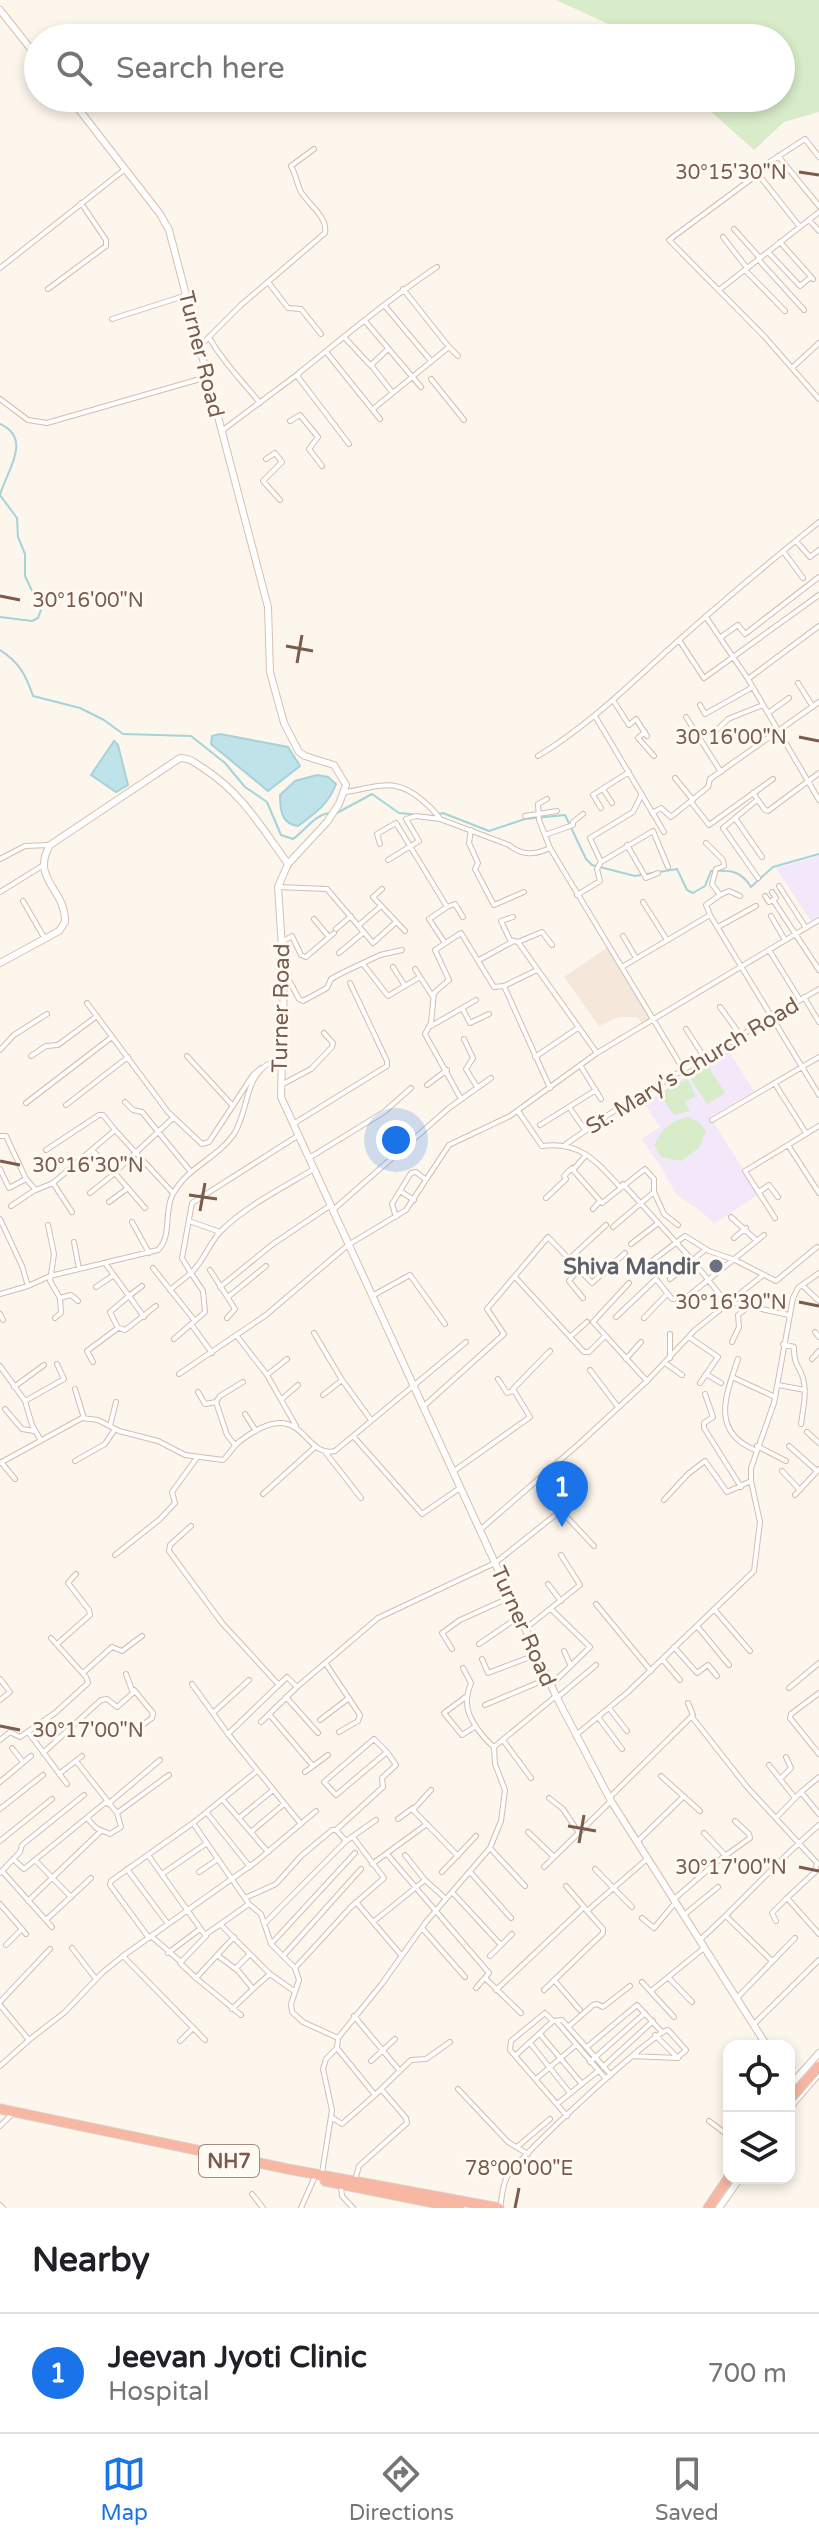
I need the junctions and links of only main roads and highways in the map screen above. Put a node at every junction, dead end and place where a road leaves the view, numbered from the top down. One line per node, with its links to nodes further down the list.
1 (0, 10): 2 (main road)
2 (24, 40)
3 (80, 112): 4 (main road, Turner Road)
4 (288, 864): 5 (main road); 6 (main road, Turner Road)
5 (1, 961)
6 (763, 2040)
7 (819, 2053): 11 (main road)
8 (819, 2060): 12 (highway, bridge)
9 (819, 2066): 14 (highway, bridge)
10 (819, 2073): 13 (main road)
11 (795, 2084)
12 (795, 2085)
13 (795, 2086)
14 (795, 2093)
15 (0, 2111): 16 (highway, NH7); 16 (highway, NH7)
16 (140, 2140): 17 (highway, NH7)
17 (344, 2181): 20 (highway, NH7); 21 (highway); 22 (highway, NH7)
18 (726, 2184): 23 (highway)
19 (729, 2184): 24 (highway)
20 (459, 2208)
21 (479, 2208)
22 (500, 2208)
23 (706, 2208)
24 (717, 2208)

